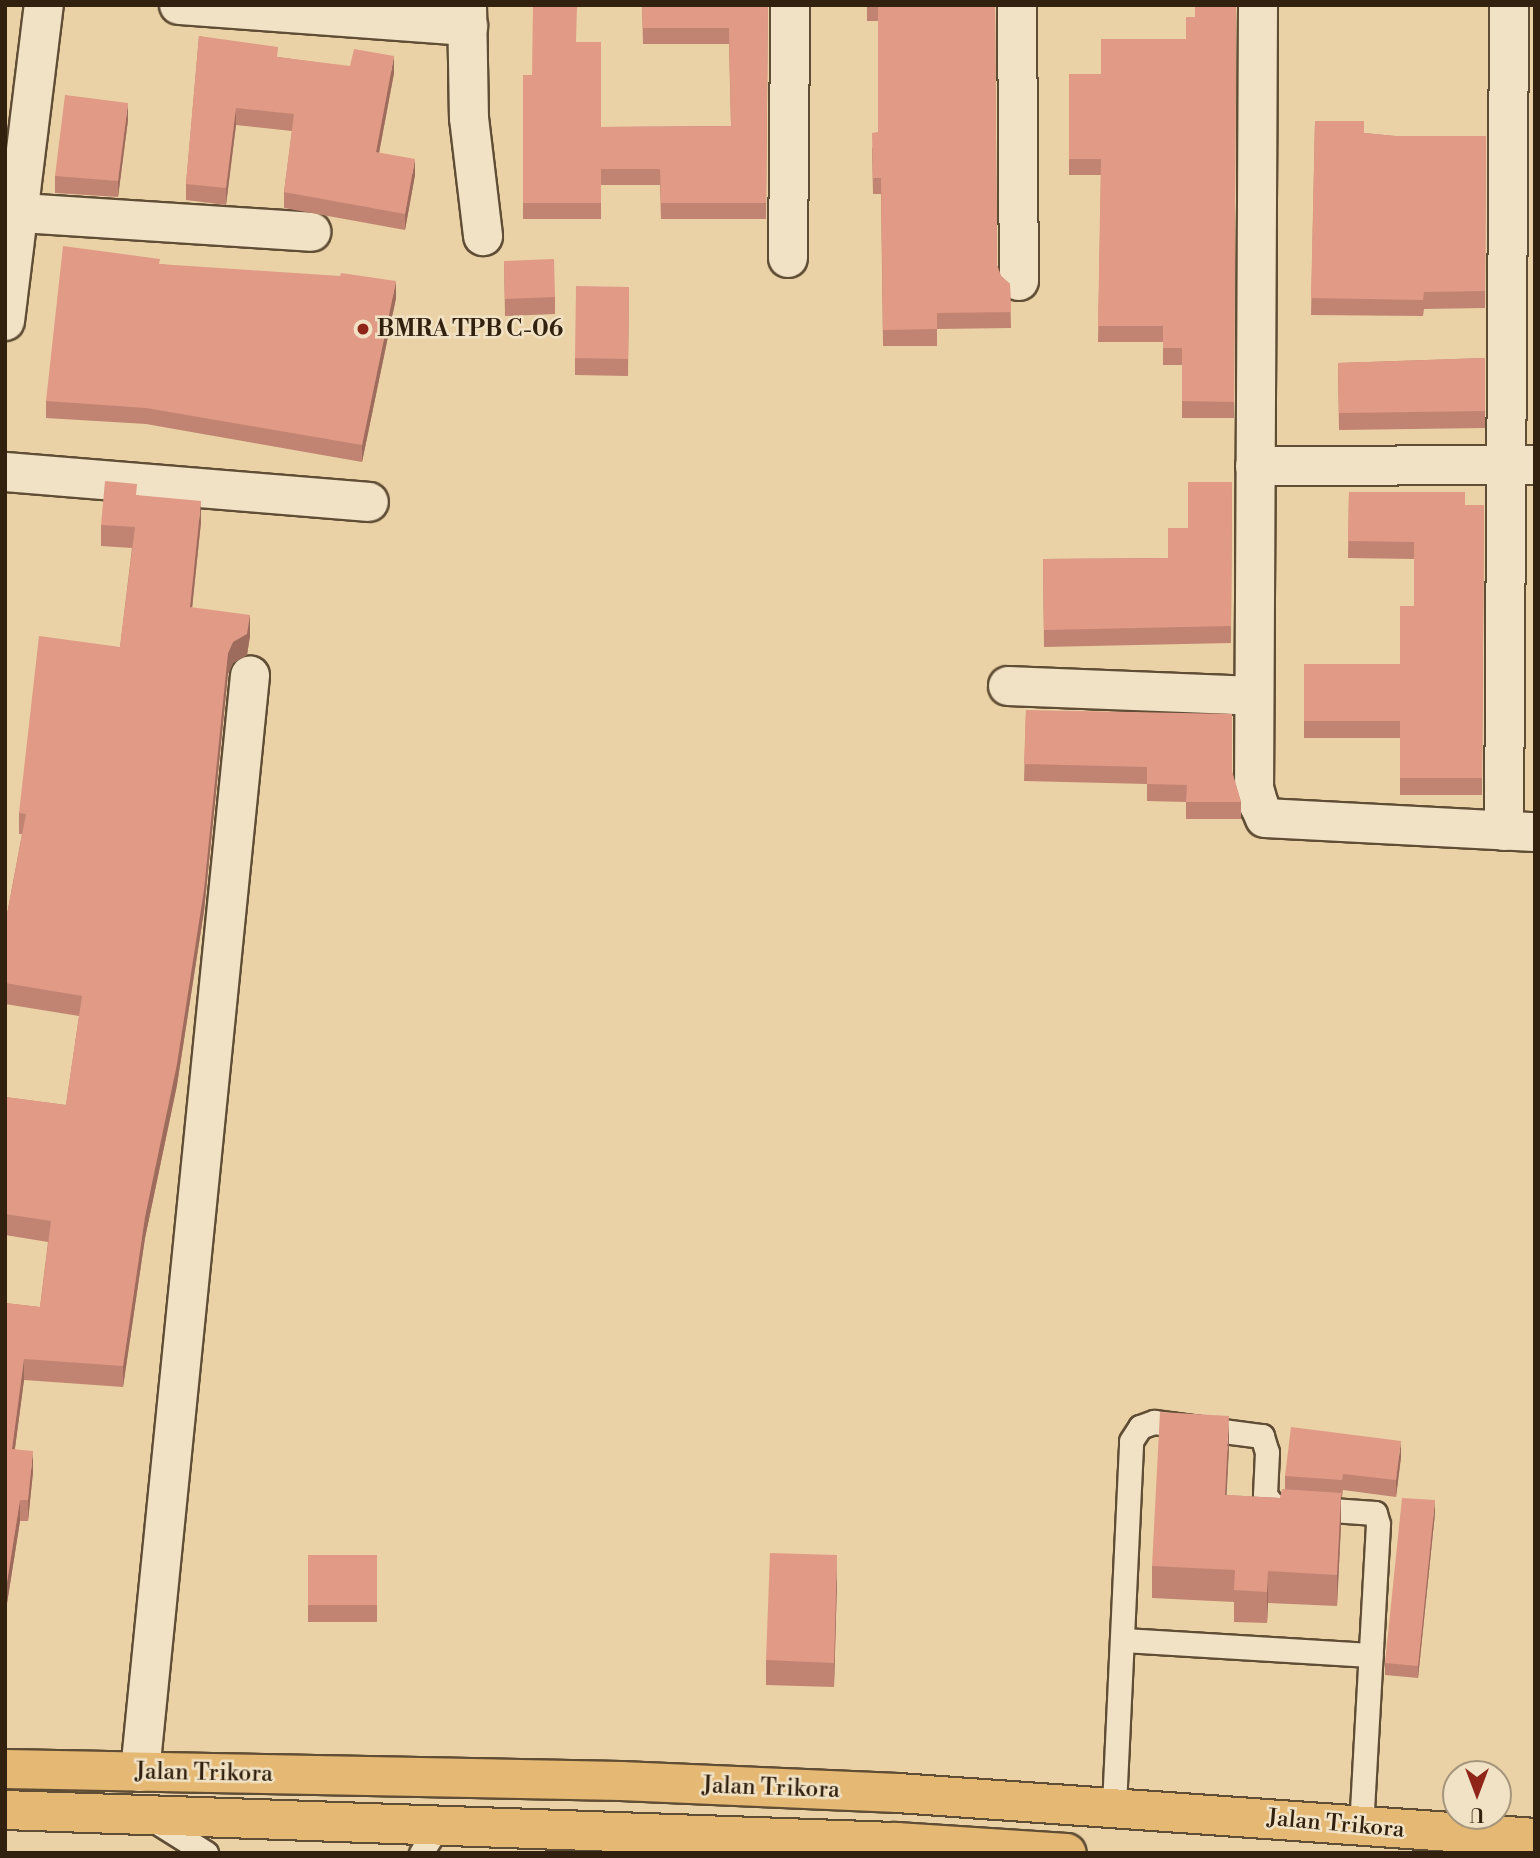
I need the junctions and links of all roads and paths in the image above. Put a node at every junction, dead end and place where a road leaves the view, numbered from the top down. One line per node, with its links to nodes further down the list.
1 (44, 5): 8 (street)
2 (179, 5): 7 (street)
3 (790, 5): 11 (street)
4 (1017, 5): 12 (street)
5 (1258, 5): 15 (street)
6 (1509, 5): 14 (street)
7 (468, 16): 10 (street)
8 (21, 213): 9 (street); 13 (street)
9 (311, 232)
10 (483, 236)
11 (788, 258)
12 (1019, 281)
13 (5, 321)
14 (1522, 465): 15 (street); 21 (street)
15 (1255, 466): 20 (street)
16 (5, 471): 17 (street)
17 (369, 502)
18 (250, 676): 25 (street)
19 (1008, 687): 20 (street)
20 (1254, 696): 21 (street)
21 (1519, 832)
22 (1123, 1640): 23 (lane); 23 (lane); 27 (lane)
23 (1371, 1655): 30 (lane)
24 (5, 1769): 25 (main road, Jalan Trikora)
25 (139, 1772): 26 (main road, Jalan Trikora)
26 (898, 1793): 27 (main road, Jalan Trikora); 33 (main road)
27 (1114, 1806): 30 (main road, Jalan Trikora)
28 (5, 1811): 29 (main road, Jalan Trikora)
29 (145, 1815): 32 (main road, Jalan Trikora); 34 (lane)
30 (1361, 1827): 31 (main road, Jalan Trikora)
31 (1535, 1838)
32 (429, 1839): 33 (main road, Jalan Trikora)
33 (896, 1847): 35 (main road, Jalan Trikora)
34 (205, 1853)
35 (1067, 1853)

